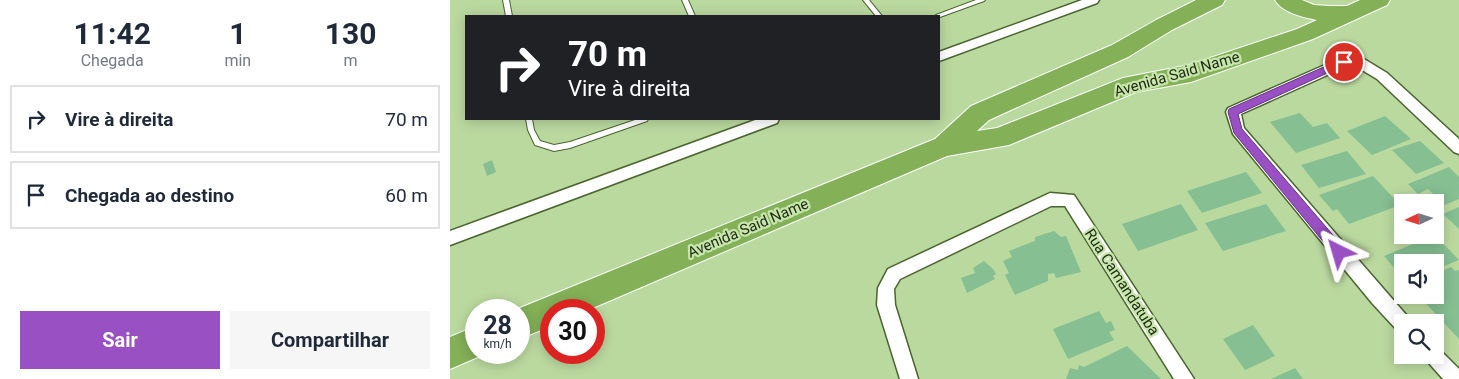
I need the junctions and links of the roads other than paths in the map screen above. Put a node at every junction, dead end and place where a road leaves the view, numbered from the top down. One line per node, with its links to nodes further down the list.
1 (506, 0): 10 (lane)
2 (684, 0): 11 (lane)
3 (866, 0): 12 (lane)
4 (982, 0): 13 (lane)
5 (1093, 0): 14 (street)
6 (1214, 0): 18 (highway, Avenida Said Name)
7 (1286, 0): 9 (highway)
8 (1379, 0): 9 (highway, Avenida Said Name)
9 (1354, 12): 18 (highway, Avenida Said Name)
10 (509, 15)
11 (692, 15)
12 (878, 15)
13 (940, 15)
14 (940, 57)
15 (529, 120): 16 (lane)
16 (642, 120)
17 (769, 120): 20 (street)
18 (944, 146): 21 (highway, Avenida Said Name)
19 (1459, 148): 22 (street)
20 (450, 238)
21 (578, 299)
22 (1394, 314)
23 (465, 347): 24 (highway)
24 (450, 353)
25 (1442, 364): 28 (street)
26 (909, 379): 27 (street, Rua Camandatuba)
27 (1185, 379)
28 (1456, 379)

